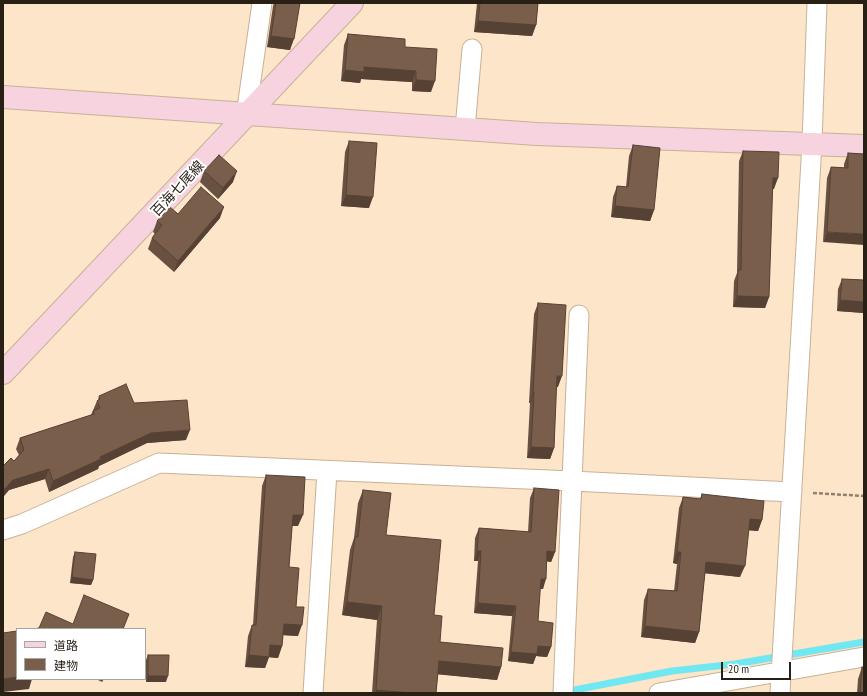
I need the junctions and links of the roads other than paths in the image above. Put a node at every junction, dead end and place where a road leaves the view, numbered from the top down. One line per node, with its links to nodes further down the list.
1 (262, 3): 6 (street)
2 (352, 3): 6 (street, 百海七尾線)
3 (817, 3): 8 (street)
4 (472, 49): 7 (street)
5 (3, 97): 6 (street)
6 (246, 115): 7 (street); 11 (street, 百海七尾線)
7 (466, 129): 8 (street)
8 (812, 143): 9 (street); 14 (street)
9 (864, 146)
10 (579, 315): 13 (street)
11 (3, 373)
12 (326, 470): 13 (street); 15 (street); 18 (street)
13 (572, 481): 14 (street); 19 (street)
14 (792, 492): 17 (street)
15 (3, 530)
16 (864, 657): 17 (street)
17 (782, 661): 20 (street); 21 (street)
18 (313, 693)
19 (563, 693)
20 (659, 693)
21 (780, 693)

